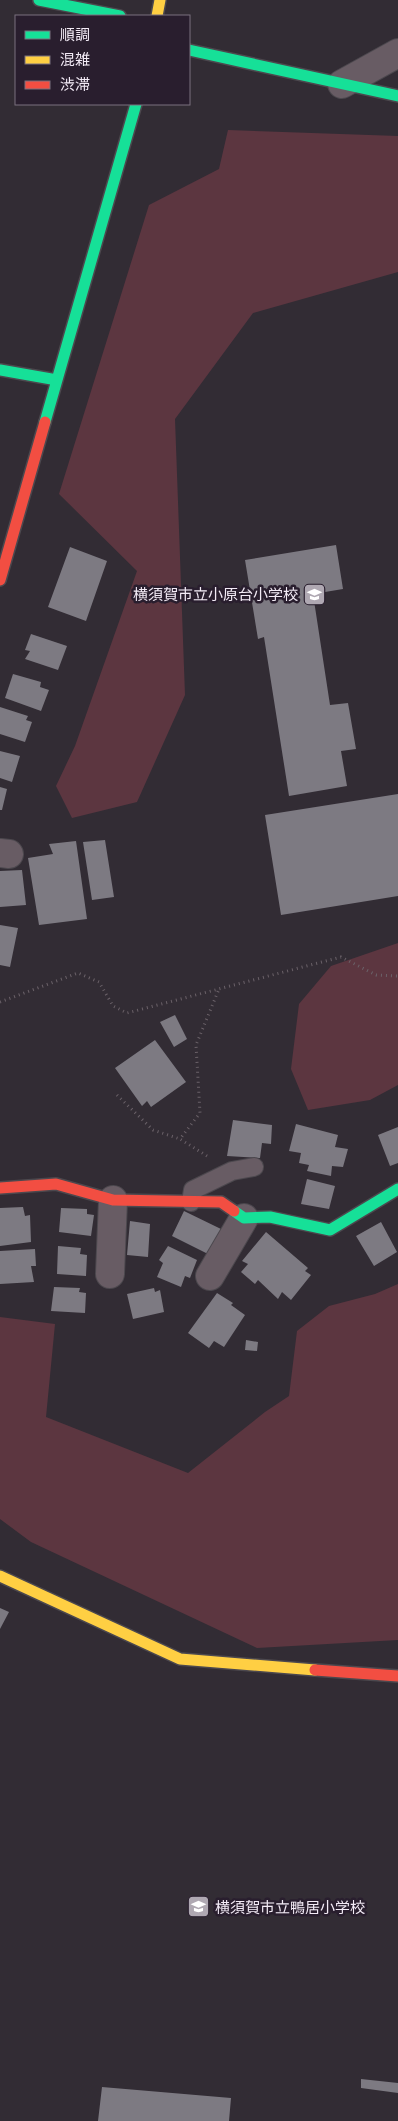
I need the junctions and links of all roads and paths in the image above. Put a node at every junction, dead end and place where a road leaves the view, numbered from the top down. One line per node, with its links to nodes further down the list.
1 (39, 0): 3 (street)
2 (160, 0): 4 (street)
3 (115, 15)
4 (157, 15)
5 (190, 50): 7 (street)
6 (398, 53): 7 (street)
7 (342, 84): 8 (street)
8 (398, 96)
9 (136, 105): 11 (street)
10 (0, 370): 11 (street)
11 (57, 380): 12 (street)
12 (0, 580)
13 (398, 976): 14 (path)
14 (220, 988): 15 (path); 17 (path)
15 (0, 1002)
16 (117, 1095): 17 (path)
17 (180, 1139): 19 (path)
18 (254, 1167): 19 (lane)
19 (232, 1171): 23 (lane)
20 (0, 1188): 22 (street)
21 (398, 1189): 24 (street)
22 (113, 1200): 23 (street); 25 (street)
23 (191, 1202): 24 (street)
24 (244, 1218): 26 (street)
25 (110, 1274)
26 (210, 1276)
27 (0, 1576): 28 (street)
28 (398, 1676)

